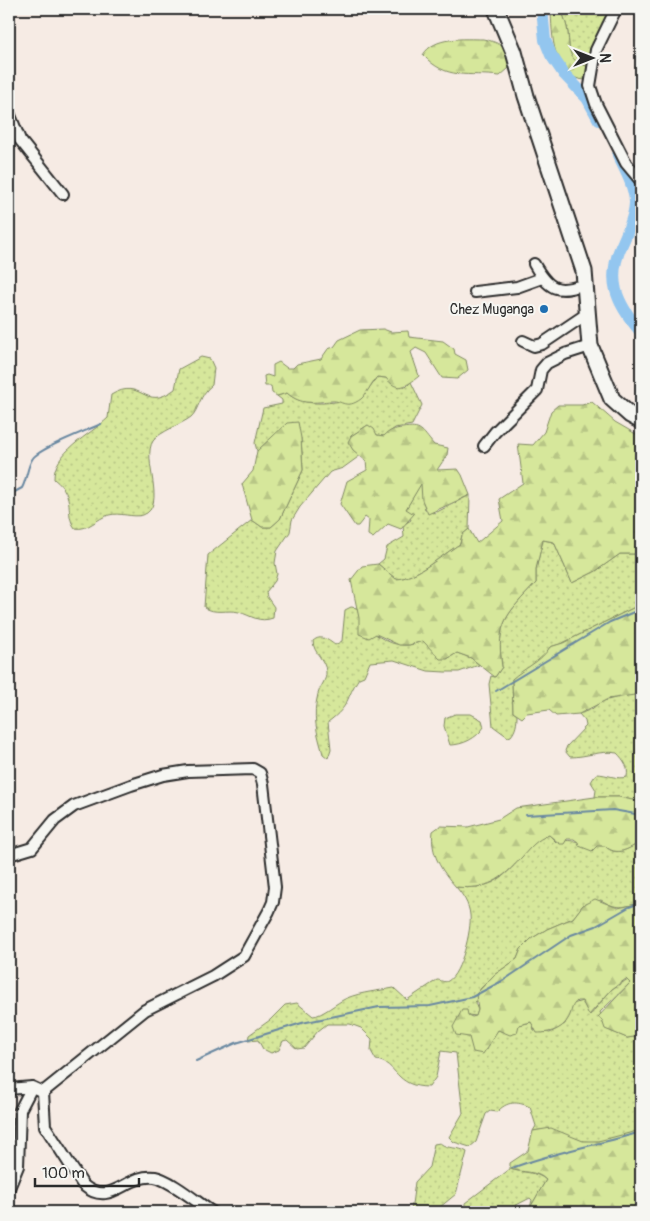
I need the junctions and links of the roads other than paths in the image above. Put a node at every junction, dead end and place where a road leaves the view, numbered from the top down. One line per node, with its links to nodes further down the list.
1 (496, 9): 8 (highway)
2 (616, 9): 4 (street)
3 (9, 113): 5 (street)
4 (641, 181)
5 (63, 194)
6 (534, 264): 7 (street)
7 (542, 278): 8 (street); 9 (street)
8 (586, 284): 10 (highway)
9 (475, 292)
10 (588, 313): 11 (street); 12 (highway)
11 (524, 341)
12 (590, 346): 13 (highway); 14 (street)
13 (641, 421)
14 (484, 446)
15 (9, 855): 18 (street)
16 (32, 1087): 17 (street); 18 (street); 19 (street)
17 (9, 1089)
18 (43, 1092): 20 (street)
19 (9, 1188)
20 (212, 1212)

